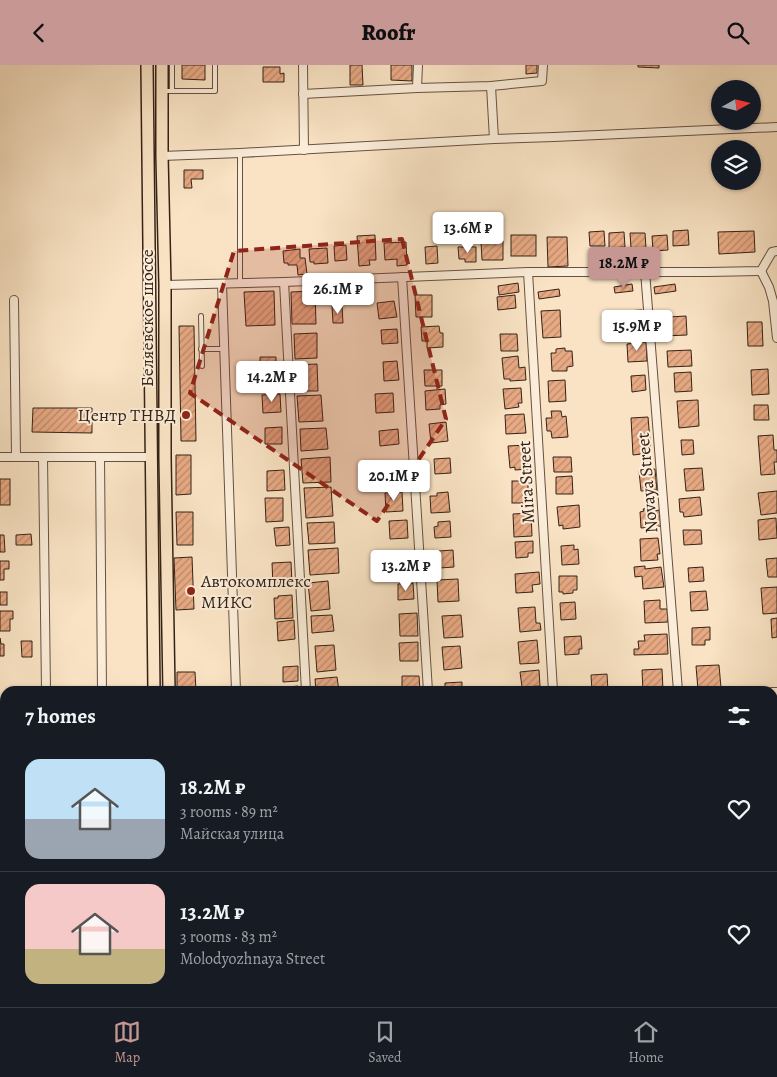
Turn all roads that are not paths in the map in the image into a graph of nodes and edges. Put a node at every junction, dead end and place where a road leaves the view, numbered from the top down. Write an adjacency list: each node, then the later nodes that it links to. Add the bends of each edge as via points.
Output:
1 (146, 65): 25 (main road, Беляевское шоссе)
2 (162, 65): 10 (main road, Беляевское шоссе)
3 (172, 65): 10 (lane)
4 (215, 65): 10 (lane, via 215,91)
5 (302, 65): 11 (street)
6 (418, 65): 9 (street)
7 (543, 65): 8 (street, via 542,81)
8 (491, 85): 9 (street); 13 (street)
9 (417, 87): 11 (street)
10 (167, 91): 16 (main road, Беляевское шоссе)
11 (303, 94): 14 (street)
12 (777, 127): 13 (street)
13 (494, 139): 14 (street)
14 (304, 150): 15 (street)
15 (240, 153): 16 (street); 24 (lane)
16 (162, 156): 26 (main road, Беляевское шоссе)
17 (777, 251): 19 (street, via 772,252)
18 (644, 271): 19 (street); 20 (street); 46 (street, Novaya Street)
19 (761, 271): 29 (street, via 774,301)
20 (528, 272): 21 (street); 45 (street, Mira Street)
21 (402, 277): 22 (street); 44 (street)
22 (284, 282): 24 (street); 43 (street)
23 (222, 284): 24 (street); 26 (street); 31 (street)
24 (240, 284)
25 (149, 285): 26 (main road); 37 (main road, Беляевское шоссе)
26 (165, 285): 41 (main road, Беляевское шоссе)
27 (14, 300): 34 (street)
28 (201, 316): 30 (lane)
29 (777, 338)
30 (201, 349): 31 (lane); 32 (lane)
31 (224, 349): 42 (street)
32 (202, 366)
33 (0, 457): 34 (street)
34 (16, 457): 35 (street)
35 (43, 457): 36 (street); 38 (street)
36 (100, 457): 37 (street); 39 (street)
37 (150, 457): 40 (main road, Беляевское шоссе)
38 (46, 686)
39 (102, 686)
40 (154, 686)
41 (169, 686)
42 (236, 686)
43 (306, 686)
44 (428, 686)
45 (553, 686)
46 (678, 686)

